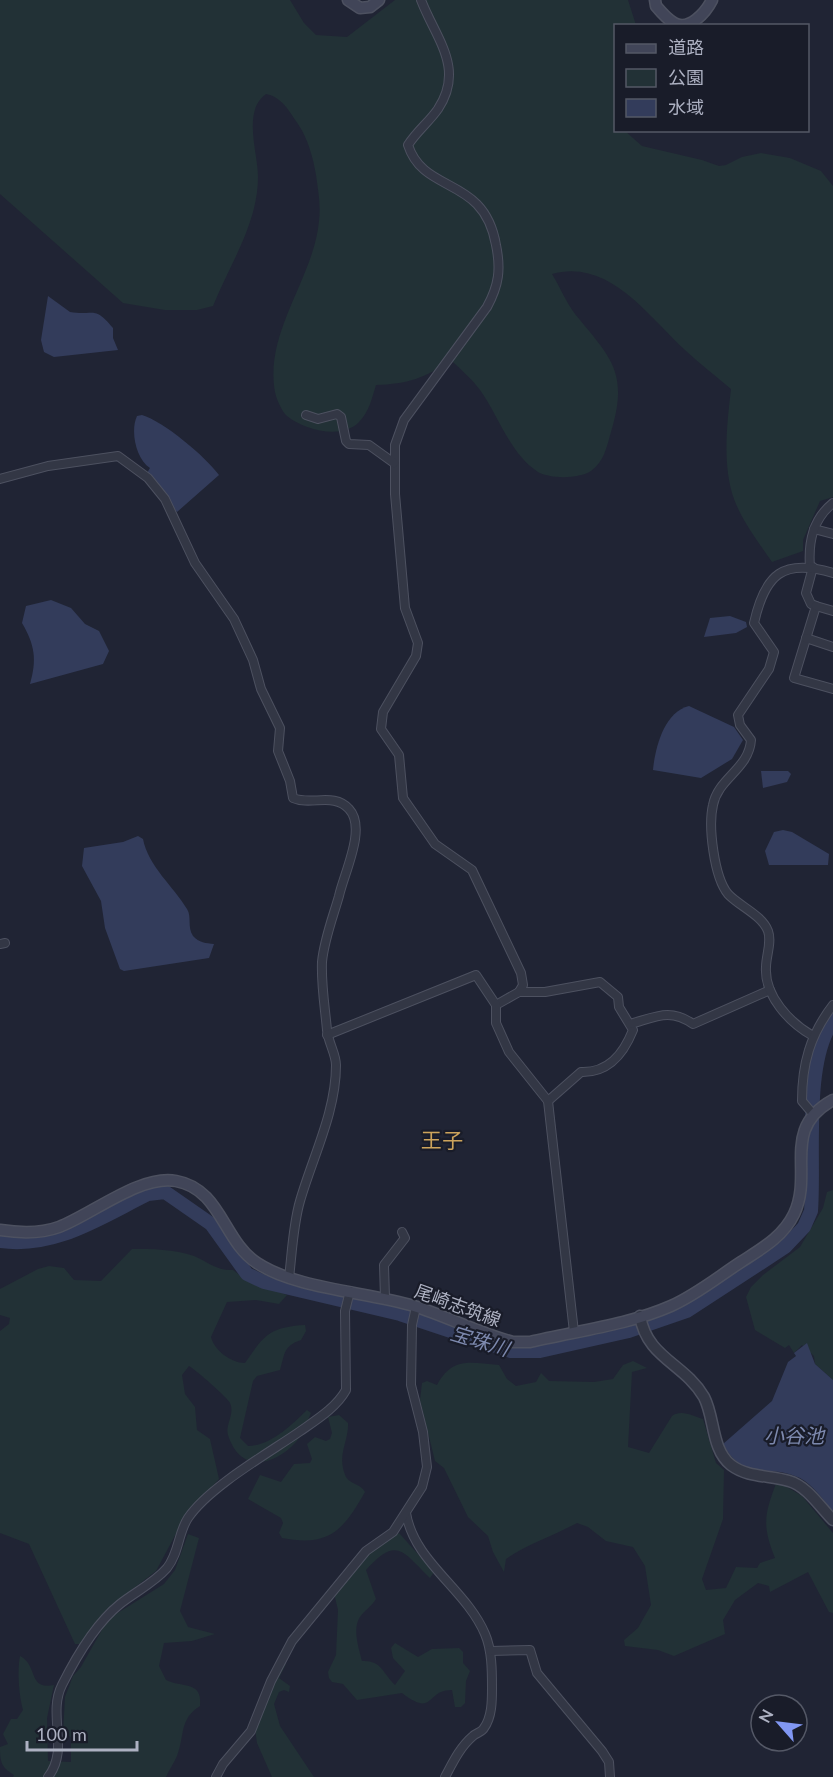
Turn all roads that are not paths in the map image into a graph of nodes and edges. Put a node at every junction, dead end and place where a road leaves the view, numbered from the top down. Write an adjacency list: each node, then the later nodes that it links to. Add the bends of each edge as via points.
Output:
1 (348, 0): 2 (main road, via 360,8)
2 (379, 0)
3 (421, 0): 9 (street, via 444,49 451,80 439,108 408,145 412,156 431,175 479,203 494,230 500,271 487,307 404,420 395,445)
4 (656, 0): 6 (main road, via 656,6)
5 (712, 0): 7 (main road, via 696,20)
6 (675, 24)
7 (686, 24)
8 (306, 415): 9 (street, via 318,419 337,414 342,417 349,444 369,445)
9 (394, 463): 22 (street, via 405,608 418,643 416,656 382,712 381,729 399,755 403,798 435,844 472,870 521,973)
10 (0, 479): 26 (street, via 48,466 118,456 148,478 165,499 195,563 234,619 253,660 261,689 280,728 278,751 293,798 303,802 330,800 349,809 357,828 322,965)
11 (833, 503): 12 (street, via 820,513)
12 (814, 529): 13 (street); 14 (street, via 808,546)
13 (833, 534)
14 (812, 567): 15 (street); 16 (street, via 806,593); 21 (street, via 776,575 768,581 758,604 754,623 774,652 769,669 738,715 751,740 750,752 723,784 712,805 710,829 722,883 768,932 766,970)
15 (833, 573)
16 (816, 606): 17 (street); 18 (street)
17 (833, 611)
18 (806, 638): 19 (street); 20 (street, via 795,678)
19 (833, 647)
20 (833, 689)
21 (770, 990): 25 (street, via 693,1024 681,1015); 27 (street, via 796,1026)
22 (519, 992): 23 (street); 25 (street, via 545,992 600,982 618,997 619,1007)
23 (496, 1005): 26 (street, via 476,975); 29 (street, via 496,1023 509,1052)
24 (833, 1005): 27 (street)
25 (630, 1024): 29 (street, via 633,1030 629,1039 611,1064 597,1072 581,1072)
26 (327, 1035): 33 (street, via 336,1063 330,1113 299,1204)
27 (813, 1036): 30 (street, via 802,1076 802,1101)
28 (833, 1100): 30 (main road)
29 (548, 1101): 38 (street)
30 (812, 1113): 37 (main road, 尾崎志筑線, via 800,1145 798,1200 785,1229 690,1296)
31 (0, 1230): 33 (main road, 尾崎志筑線, via 58,1228 146,1185 177,1181 206,1195 255,1262)
32 (402, 1232): 35 (street, via 405,1238 384,1265)
33 (289, 1278): 34 (main road, 尾崎志筑線)
34 (350, 1295): 35 (main road, 尾崎志筑線); 42 (street, via 345,1311 346,1389 341,1399 202,1501 188,1518 167,1567 103,1622 60,1688 59,1754)
35 (385, 1298): 36 (main road, 尾崎志筑線)
36 (416, 1309): 38 (main road, 尾崎志筑線, via 513,1342); 39 (street, via 411,1385 427,1467 422,1487)
37 (640, 1318): 38 (main road, 尾崎志筑線); 40 (street, via 647,1341 697,1387 705,1400 718,1445 729,1463 741,1471 799,1485)
38 (574, 1332)
39 (406, 1513): 41 (street, via 409,1531 419,1548 471,1609); 43 (street, via 393,1532 366,1551 292,1641 251,1731)
40 (833, 1520)
41 (490, 1651): 44 (street, via 491,1709 484,1729 458,1752); 45 (street, via 530,1650 537,1673 603,1751)
42 (48, 1777)
43 (216, 1777)
44 (445, 1777)
45 (610, 1777)

